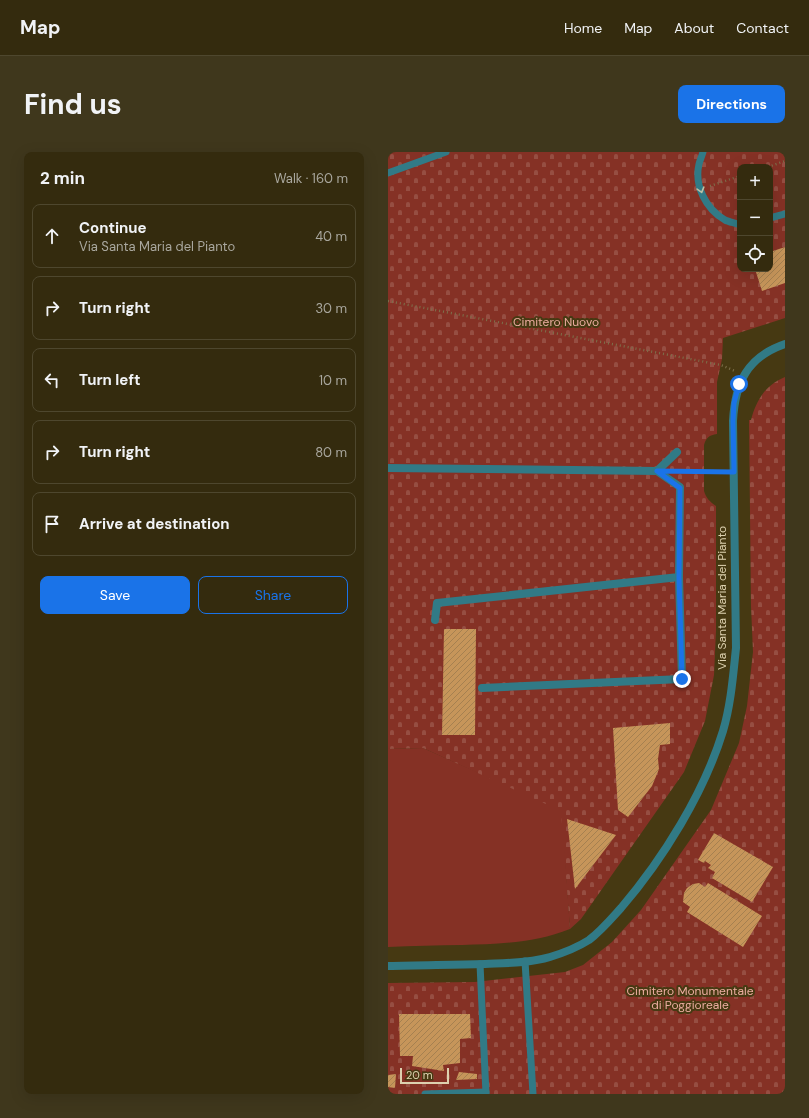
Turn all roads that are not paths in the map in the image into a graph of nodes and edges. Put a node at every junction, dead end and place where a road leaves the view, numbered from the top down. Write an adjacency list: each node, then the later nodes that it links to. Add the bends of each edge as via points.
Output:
1 (446, 152): 3 (lane)
2 (703, 152): 6 (lane, one-way to 6, via 698,181 703,197 712,211)
3 (388, 173)
4 (785, 214): 5 (lane)
5 (773, 217)
6 (737, 224)
7 (785, 344): 14 (street, Via Santa Maria del Pianto, via 766,352 750,366 739,384 734,403 735,654 728,708 713,758 672,838 608,923 589,940 572,949 550,958)
8 (677, 452): 10 (street)
9 (388, 468): 10 (street)
10 (657, 471): 11 (street, via 680,488)
11 (679, 577): 12 (street, via 437,603); 13 (street, via 682,679)
12 (436, 620)
13 (482, 688)
14 (525, 961): 15 (street, Via Santa Maria del Pianto); 19 (lane)
15 (480, 964): 16 (street, Via Santa Maria del Pianto); 17 (lane)
16 (388, 966)
17 (486, 1093): 18 (lane)
18 (425, 1094)
19 (533, 1094)

